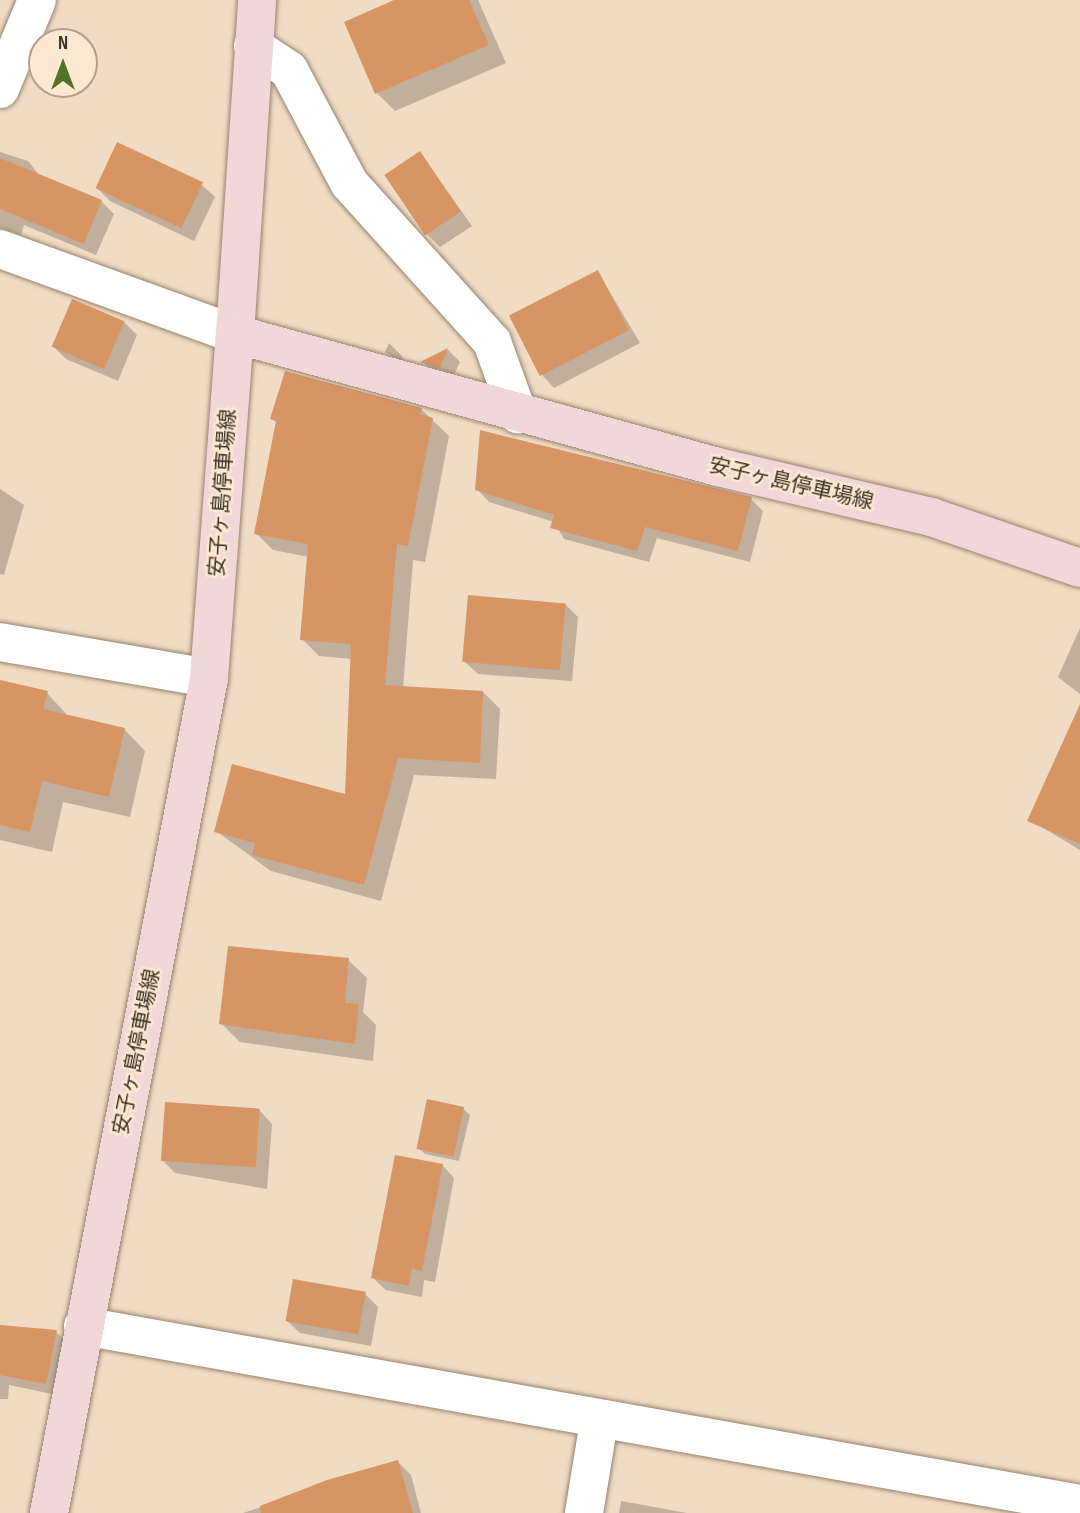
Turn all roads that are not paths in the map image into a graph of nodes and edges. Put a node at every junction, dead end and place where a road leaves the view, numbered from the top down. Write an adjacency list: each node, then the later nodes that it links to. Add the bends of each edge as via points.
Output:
1 (37, 0): 4 (street)
2 (257, 0): 3 (main road)
3 (253, 46): 6 (main road); 7 (street, via 289,70 349,183 492,342)
4 (0, 89)
5 (0, 249): 6 (street)
6 (235, 334): 7 (main road, 安子ヶ島停車場線); 10 (main road, 安子ヶ島停車場線)
7 (518, 414): 8 (main road, 安子ヶ島停車場線, via 931,517)
8 (1080, 568)
9 (0, 642): 10 (street)
10 (209, 678): 11 (main road, 安子ヶ島停車場線)
11 (83, 1326): 12 (street); 14 (main road, 安子ヶ島停車場線)
12 (599, 1421): 13 (street); 15 (street)
13 (1080, 1504)
14 (50, 1513)
15 (584, 1513)

